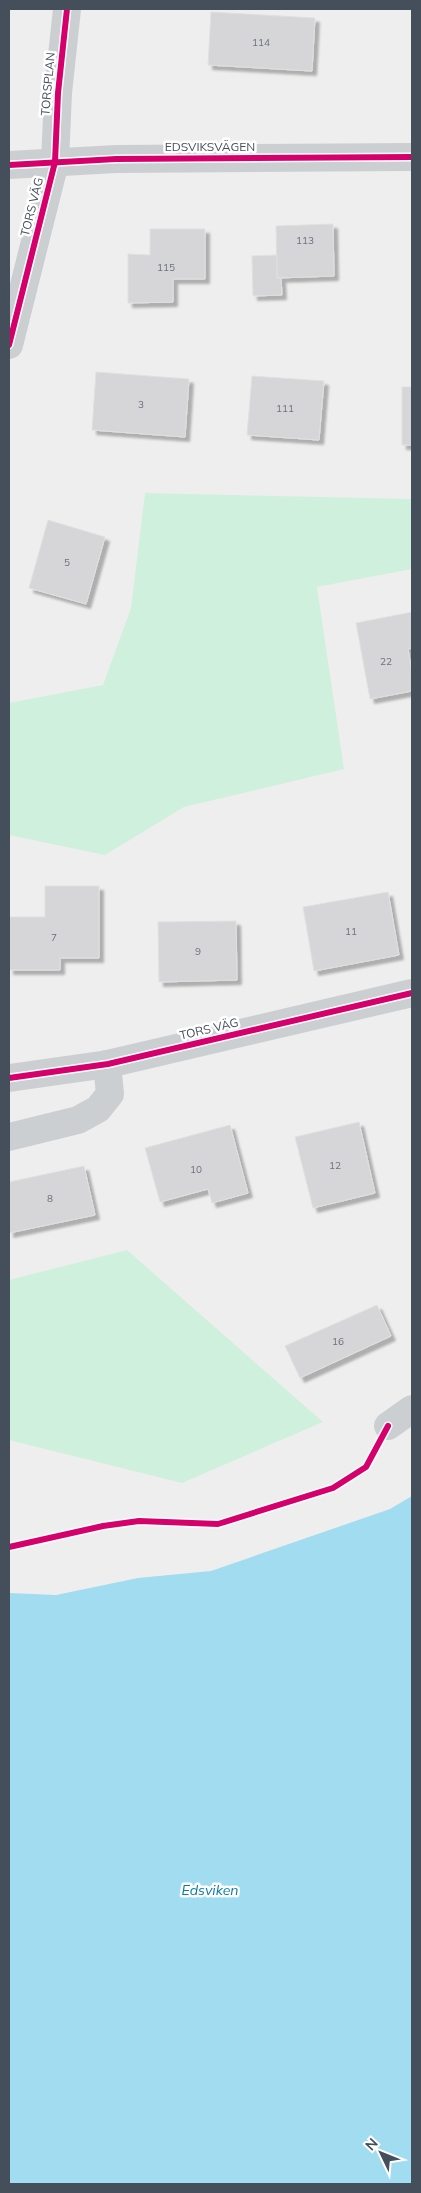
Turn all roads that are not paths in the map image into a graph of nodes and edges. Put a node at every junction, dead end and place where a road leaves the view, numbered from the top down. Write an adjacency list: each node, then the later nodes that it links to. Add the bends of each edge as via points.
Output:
1 (67, 9): 3 (street, TORSPLAN)
2 (412, 157): 3 (street, EDSVIKSVÄGEN)
3 (55, 162): 4 (street, EDSVIKSVÄGEN); 5 (street, TORS VÄG)
4 (9, 165)
5 (9, 345)
6 (412, 993): 7 (street, TORS VÄG)
7 (107, 1064): 8 (street, TORS VÄG); 9 (street, via 110,1094 98,1109 78,1120)
8 (9, 1078)
9 (9, 1137)
10 (412, 1409): 11 (street)
11 (388, 1426)

